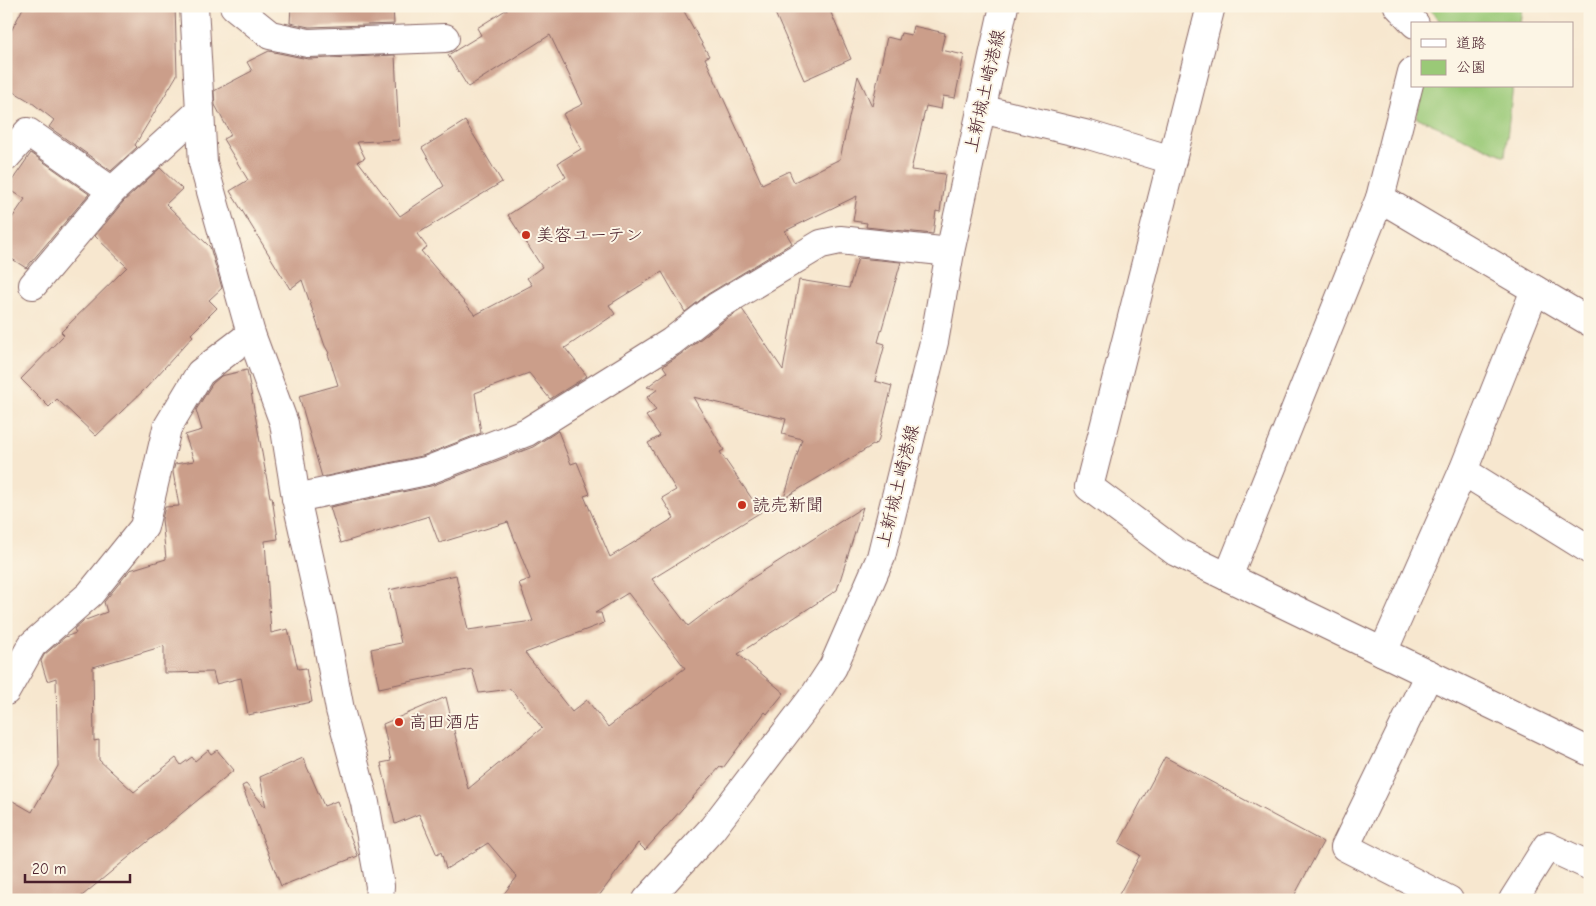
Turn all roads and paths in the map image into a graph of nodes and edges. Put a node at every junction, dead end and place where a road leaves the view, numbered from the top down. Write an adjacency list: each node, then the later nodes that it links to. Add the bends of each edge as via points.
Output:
1 (194, 6): 10 (street)
2 (234, 6): 7 (street, via 270,35 308,43)
3 (1004, 6): 9 (street, 上新城土崎港線)
4 (1210, 6): 12 (street)
5 (1398, 6): 6 (street)
6 (1413, 22)
7 (445, 38)
8 (1411, 76): 14 (street)
9 (981, 109): 12 (street, via 1089,134); 15 (street, 上新城土崎港線)
10 (200, 111): 13 (street); 19 (street, via 203,163)
11 (6, 157): 13 (street, via 28,132)
12 (1172, 160): 23 (street, via 1089,487 1176,552)
13 (112, 190): 16 (street)
14 (1380, 198): 17 (street); 23 (street)
15 (950, 252): 21 (street, via 840,240 821,244 716,307 671,342 527,432 426,471); 30 (street, 上新城土崎港線, via 934,342 880,557 834,667 712,829)
16 (33, 286)
17 (1535, 290): 18 (street); 20 (street)
18 (1590, 322)
19 (251, 334): 21 (street, via 284,423); 26 (street, via 200,373 167,428 144,527 90,594 32,645)
20 (1463, 471): 22 (street); 24 (street)
21 (296, 498): 29 (street, via 340,710 365,803 380,886)
22 (1590, 550)
23 (1228, 577): 24 (street)
24 (1384, 652): 25 (street)
25 (1430, 674): 27 (street); 31 (street, via 1345,846)
26 (6, 691)
27 (1590, 752)
28 (1590, 866): 32 (street, via 1547,846)
29 (379, 900)
30 (647, 900)
31 (1449, 900)
32 (1513, 900)

